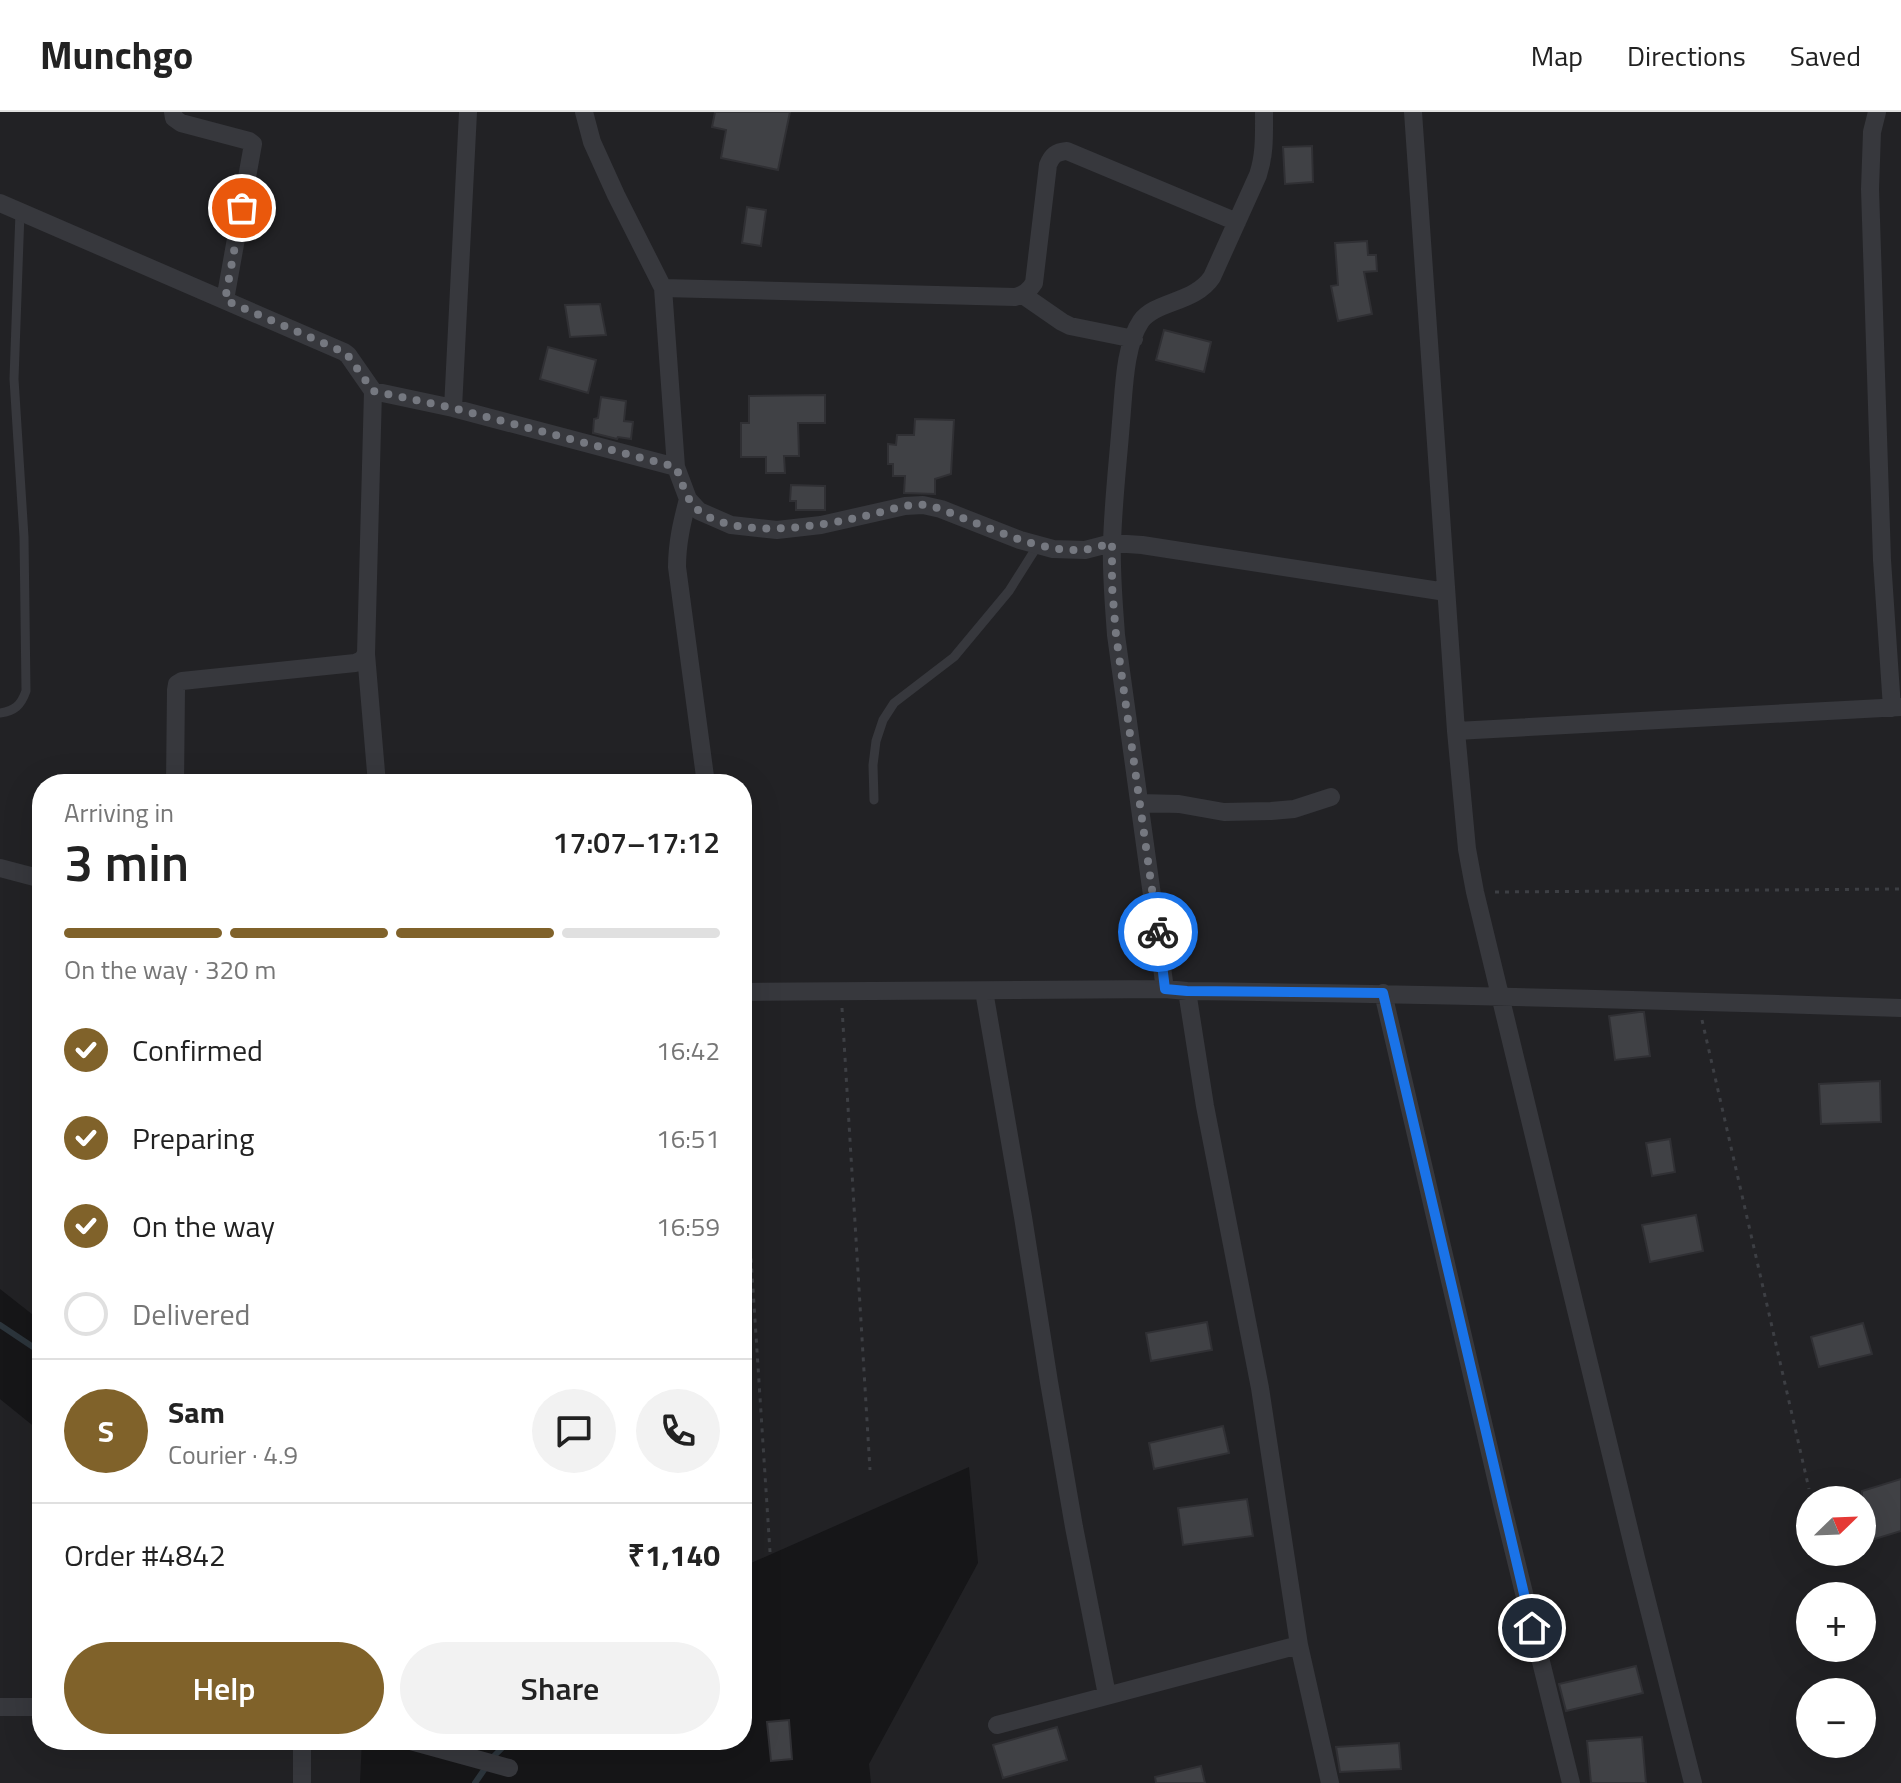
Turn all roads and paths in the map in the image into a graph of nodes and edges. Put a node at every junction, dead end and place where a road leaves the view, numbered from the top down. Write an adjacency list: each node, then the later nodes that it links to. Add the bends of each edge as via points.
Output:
1 (173, 112): 12 (street, via 181,123 253,144)
2 (468, 112): 15 (street)
3 (584, 112): 10 (street, via 592,142)
4 (1264, 112): 9 (street, via 1263,160)
5 (1413, 112): 20 (street)
6 (1877, 112): 22 (street, via 1870,205 1882,560)
7 (0, 203): 8 (street)
8 (20, 211): 12 (street); 23 (lane, via 14,379 26,691 22,703)
9 (1237, 222): 11 (street, via 1060,152 1048,165 1034,283); 13 (street, via 1207,285 1147,314)
10 (663, 288): 11 (street); 16 (street)
11 (1023, 295): 13 (street, via 1070,326)
12 (225, 300): 14 (street, via 346,353)
13 (1134, 339): 18 (street, via 1126,364)
14 (373, 391): 15 (street); 21 (street)
15 (453, 408): 16 (street)
16 (676, 467): 17 (street)
17 (688, 499): 19 (street, via 699,511 731,525 777,530 923,505); 27 (street, via 677,567)
18 (1112, 543): 19 (street, via 1085,550); 20 (street); 30 (street, via 1116,635)
19 (1038, 545): 29 (lane, via 1009,591 954,657 888,711 876,741)
20 (1446, 592): 24 (street)
21 (366, 654): 25 (street, via 355,663 177,684); 26 (street)
22 (1897, 708): 24 (street)
23 (0, 713)
24 (1456, 731): 34 (street)
25 (175, 774)
26 (376, 774)
27 (705, 774)
28 (1331, 797): 30 (street, via 1271,811)
29 (874, 800)
30 (1140, 803): 35 (street)
31 (0, 868): 32 (street)
32 (32, 876)
33 (1901, 889): 34 (path)
34 (1475, 892): 41 (street)
35 (1165, 989): 36 (street); 37 (street)
36 (984, 991): 39 (street); 49 (street)
37 (1187, 991): 40 (street); 48 (street, via 1260,1388)
38 (752, 992): 39 (street)
39 (841, 992): 45 (path)
40 (1383, 993): 41 (street); 58 (street)
41 (1502, 997): 42 (street); 59 (street)
42 (1697, 1001): 43 (street); 46 (path)
43 (1901, 1008)
44 (752, 1274): 47 (path)
45 (870, 1470)
46 (1808, 1486)
47 (770, 1552)
48 (1299, 1645): 49 (street); 57 (street)
49 (1107, 1695): 52 (street)
50 (0, 1707): 51 (street)
51 (32, 1707)
52 (997, 1725)
53 (302, 1750): 56 (street)
54 (443, 1750): 55 (street)
55 (509, 1768)
56 (302, 1783)
57 (1330, 1783)
58 (1571, 1783)
59 (1693, 1783)

